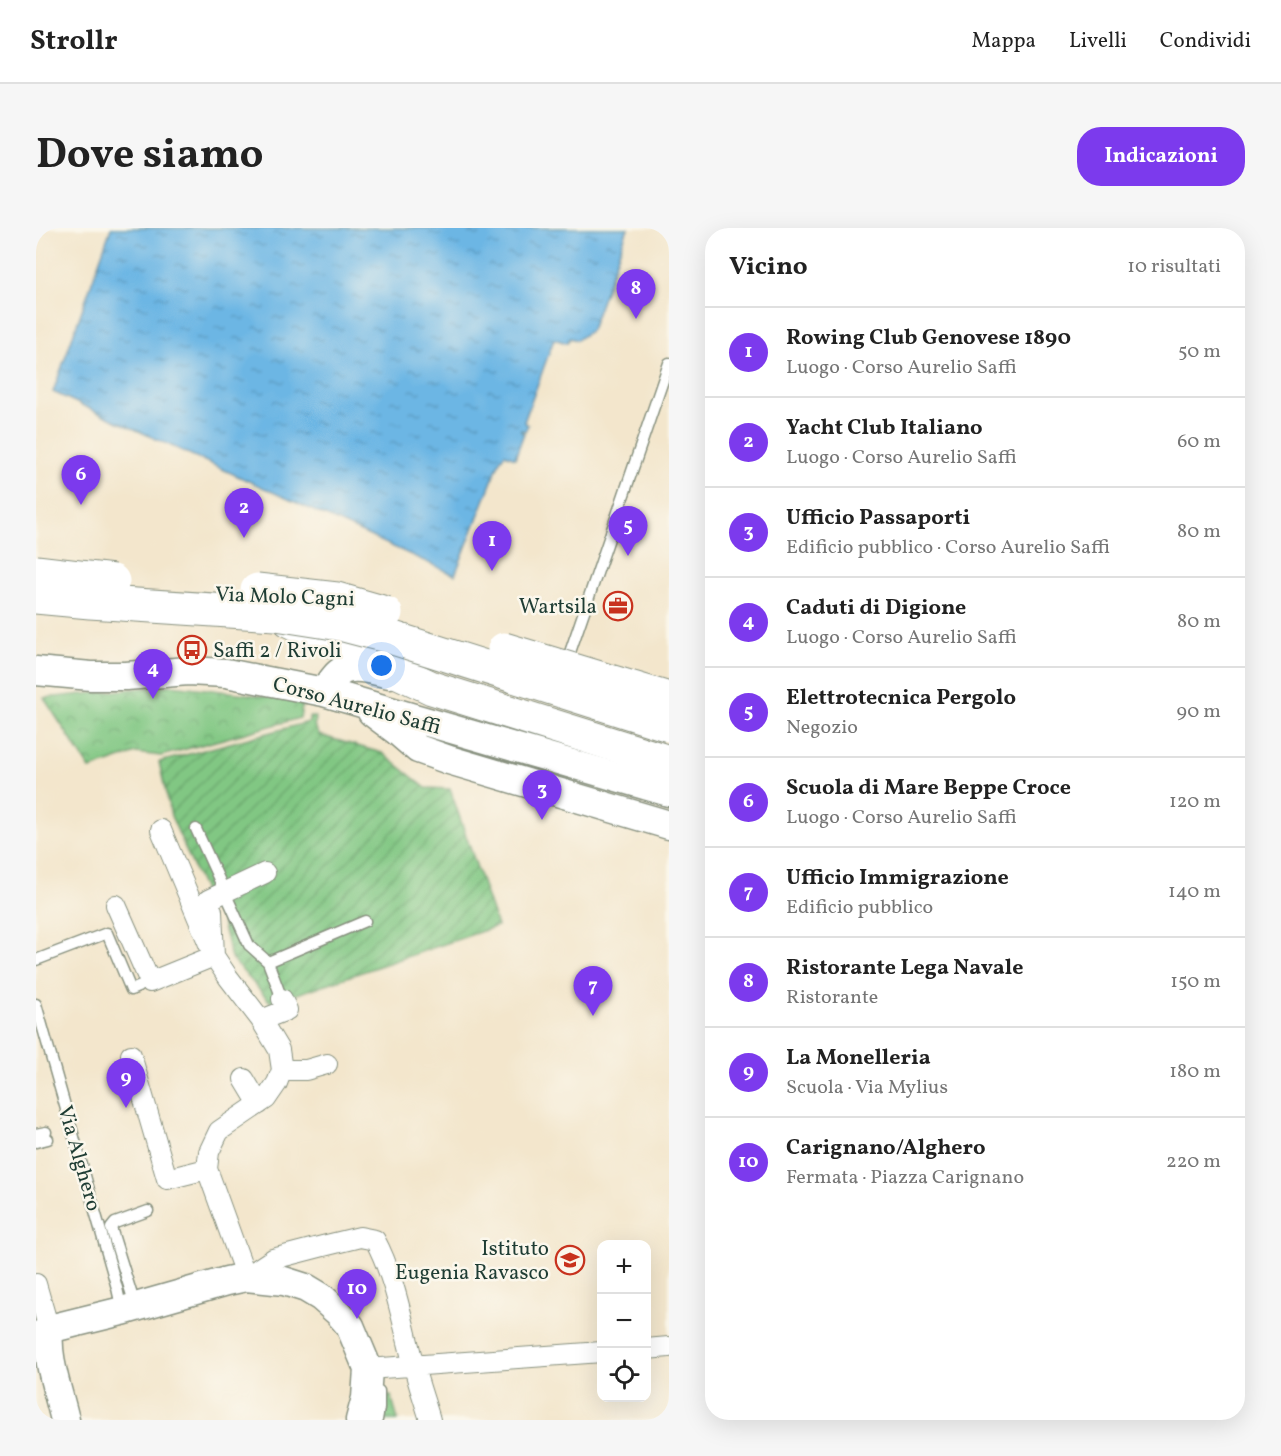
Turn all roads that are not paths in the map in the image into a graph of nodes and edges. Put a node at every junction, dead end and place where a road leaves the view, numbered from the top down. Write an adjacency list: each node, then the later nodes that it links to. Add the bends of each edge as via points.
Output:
1 (669, 363): 10 (lane)
2 (36, 572): 12 (highway, bridge, via 337,599)
3 (36, 594): 4 (highway, bridge, via 101,603); 5 (lane, Via Molo Cagni, via 214,614)
4 (276, 614): 15 (highway, bridge, via 390,636); 17 (highway, bridge, via 432,688)
5 (340, 614)
6 (352, 614): 7 (lane, Via Molo Cagni)
7 (385, 624)
8 (496, 657): 10 (lane)
9 (36, 671): 11 (main road, Corso Aurelio Saffi, via 126,676 188,671 226,673)
10 (562, 677): 14 (lane)
11 (324, 692): 13 (main road, Corso Aurelio Saffi); 16 (main road, via 339,672 365,669 448,686)
12 (669, 699)
13 (358, 702): 18 (main road, Corso Aurelio Saffi); 19 (main road, via 418,749)
14 (669, 710)
15 (669, 724)
16 (669, 753)
17 (669, 762)
18 (669, 792)
19 (669, 825)
20 (196, 829): 23 (lane)
21 (161, 830): 26 (street)
22 (265, 873): 23 (street)
23 (215, 901): 26 (street); 28 (lane, via 249,945)
24 (116, 905): 29 (street)
25 (365, 921): 28 (lane)
26 (214, 956): 29 (street); 32 (street)
27 (36, 960): 29 (lane, via 107,933 131,990)
28 (268, 962): 30 (lane)
29 (150, 982)
30 (282, 999): 32 (street, via 287,1010)
31 (36, 1004): 44 (lane, Via Alghero, via 117,1288)
32 (261, 1020): 35 (street, via 279,1050)
33 (131, 1055): 40 (street, via 167,1179)
34 (327, 1064): 35 (street, via 306,1070)
35 (282, 1070): 37 (street, via 277,1083)
36 (244, 1079): 37 (street)
37 (259, 1104): 40 (street, via 219,1131 209,1152)
38 (43, 1135): 39 (lane)
39 (36, 1142)
40 (207, 1169): 42 (street)
41 (148, 1211): 44 (lane, Via Alghero, via 115,1222 111,1228 131,1295)
42 (246, 1277): 44 (main road); 49 (street, via 273,1259 360,1237 375,1240 386,1265); 50 (main road, via 284,1281 321,1297 350,1326)
43 (36, 1284): 45 (street)
44 (129, 1310): 45 (main road)
45 (42, 1330): 51 (main road, via 48,1341)
46 (669, 1347): 47 (street)
47 (651, 1348)
48 (595, 1352): 49 (street)
49 (413, 1366): 50 (street); 54 (street)
50 (368, 1369): 52 (main road); 53 (lane, via 380,1393)
51 (65, 1420)
52 (360, 1420)
53 (377, 1420)
54 (430, 1420)

